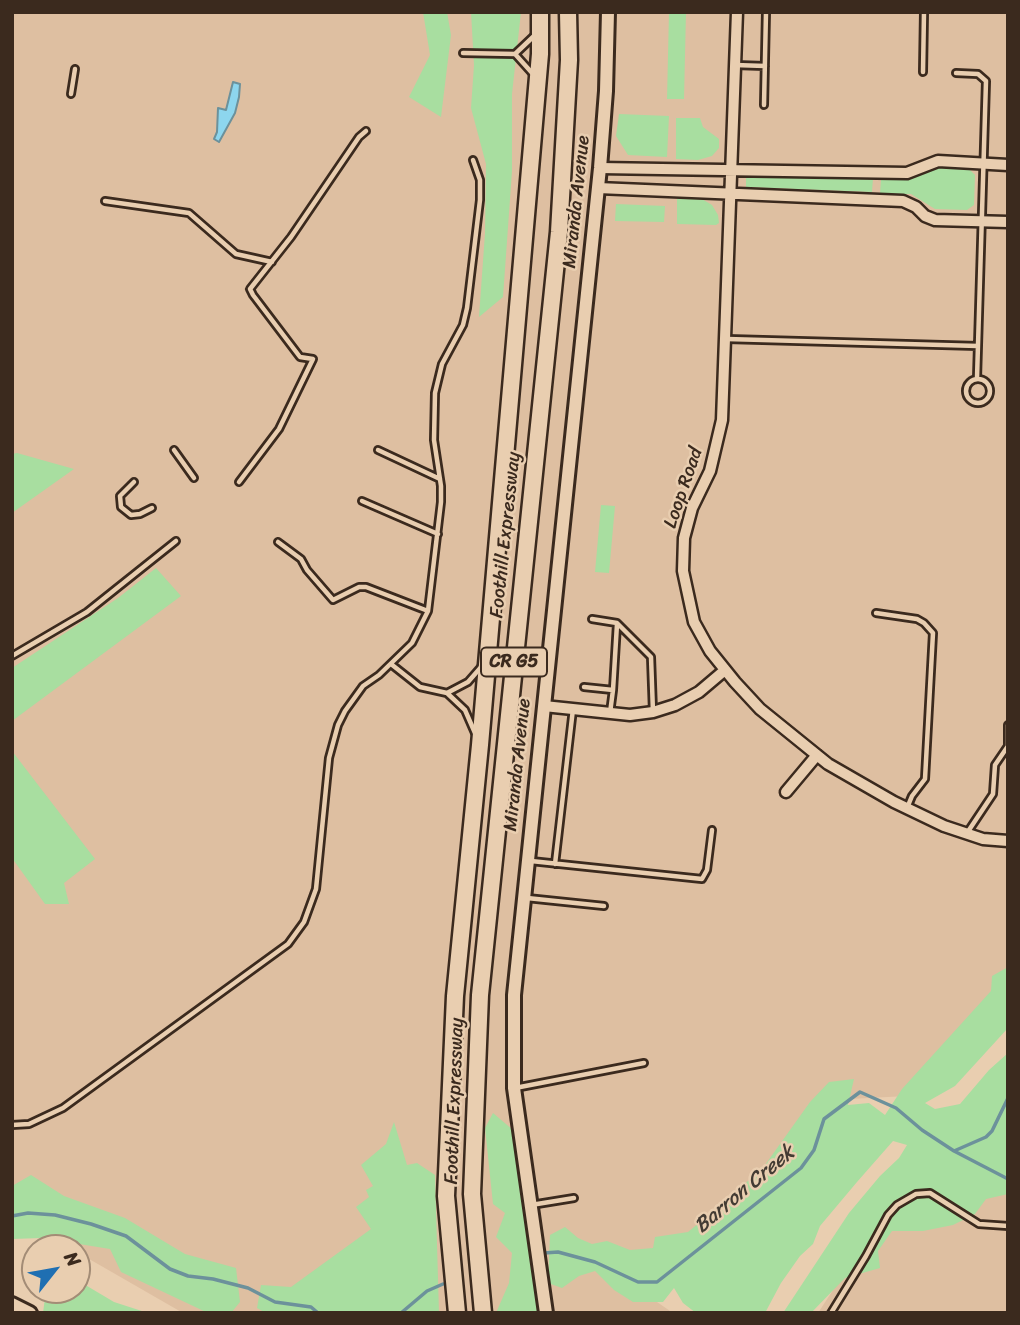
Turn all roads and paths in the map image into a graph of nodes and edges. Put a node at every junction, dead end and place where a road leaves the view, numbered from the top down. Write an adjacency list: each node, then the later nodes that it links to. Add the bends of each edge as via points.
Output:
1 (540, 12): 7 (highway, Foothill Expressway / CR G5)
2 (568, 12): 80 (highway, Foothill Expressway / CR G5, via 559,232 480,995 472,1194)
3 (608, 12): 22 (street, Miranda Avenue)
4 (737, 12): 10 (street, Loop Road)
5 (766, 12): 11 (lane)
6 (924, 12): 13 (lane)
7 (540, 31): 9 (lane); 15 (highway, Foothill Expressway / CR G5)
8 (463, 53): 9 (lane)
9 (515, 54): 15 (lane)
10 (736, 65): 11 (lane); 23 (street, Loop Road)
11 (765, 66): 17 (lane)
12 (75, 69): 16 (lane)
13 (923, 72)
14 (956, 73): 20 (lane, via 978,74 986,81)
15 (538, 80): 49 (highway, Foothill Expressway / CR G5)
16 (71, 94)
17 (764, 105)
18 (366, 131): 29 (lane)
19 (473, 160): 36 (lane, via 480,200 467,308 442,364 435,393 434,440)
20 (983, 163): 21 (street); 23 (street, via 938,160 906,173); 27 (lane)
21 (1008, 165)
22 (600, 167): 23 (street); 24 (street, Miranda Avenue)
23 (732, 171): 25 (street, Loop Road)
24 (598, 188): 25 (street); 55 (street, Miranda Avenue)
25 (731, 193): 27 (street, via 904,201 935,220); 30 (street, Loop Road)
26 (105, 201): 29 (lane, via 189,213 236,254)
27 (982, 221): 28 (street); 31 (lane)
28 (1008, 222)
29 (273, 262): 38 (lane, via 250,289 300,357 313,359 279,429)
30 (726, 339): 31 (lane); 51 (street, Loop Road, via 718,444 692,508 684,538 683,571 694,622)
31 (978, 346): 32 (lane)
32 (977, 378): 32 (lane, via 967,385 966,393 970,400 981,403 991,390)
33 (174, 450): 35 (lane)
34 (378, 450): 36 (lane)
35 (194, 478)
36 (440, 479): 41 (lane)
37 (134, 482): 40 (lane, via 120,496 121,507 131,515)
38 (239, 482)
39 (362, 501): 41 (lane)
40 (152, 508)
41 (438, 534): 44 (lane)
42 (176, 541): 48 (lane, via 87,611)
43 (278, 542): 44 (lane, via 301,559 333,600 366,587)
44 (428, 611): 50 (lane, via 412,643)
45 (876, 612): 63 (lane, via 917,619 933,633 925,779)
46 (592, 619): 47 (lane)
47 (617, 623): 53 (lane); 57 (lane, via 652,657)
48 (12, 656)
49 (487, 661): 54 (lane, via 468,681); 60 (highway, Foothill Expressway / CR G5)
50 (391, 664): 54 (lane, via 420,687); 73 (lane, via 363,686 338,725 327,779 316,889 304,922 288,944 63,1108 29,1124)
51 (725, 670): 57 (street, via 699,692); 61 (street, Loop Road, via 760,709)
52 (584, 687): 53 (lane)
53 (613, 691): 58 (lane)
54 (447, 693): 60 (lane, via 465,710)
55 (544, 706): 56 (street); 67 (street, Miranda Avenue)
56 (573, 709): 58 (street); 68 (lane)
57 (653, 712): 58 (street)
58 (610, 713)
59 (1008, 725): 65 (lane, via 1008,746 995,765 993,794)
60 (480, 745): 79 (highway, Foothill Expressway / CR G5, via 455,996 446,1196)
61 (817, 754): 62 (street); 63 (street, Loop Road, via 860,784)
62 (786, 792)
63 (907, 808): 65 (street, Loop Road)
64 (712, 830): 68 (lane, via 702,879)
65 (967, 834): 66 (street, Loop Road)
66 (1008, 841)
67 (526, 861): 68 (lane); 69 (street, Miranda Avenue)
68 (555, 864)
69 (523, 898): 70 (lane); 72 (street, Miranda Avenue, via 514,995)
70 (604, 906)
71 (644, 1063): 72 (lane)
72 (514, 1088): 75 (street, Miranda Avenue)
73 (12, 1125)
74 (574, 1198): 75 (lane)
75 (530, 1205): 81 (street, Miranda Avenue)
76 (1008, 1226): 82 (lane, via 979,1224 930,1193 916,1194 888,1214)
77 (12, 1304): 78 (street)
78 (30, 1313)
79 (457, 1313)
80 (483, 1313)
81 (546, 1313)
82 (831, 1313)

